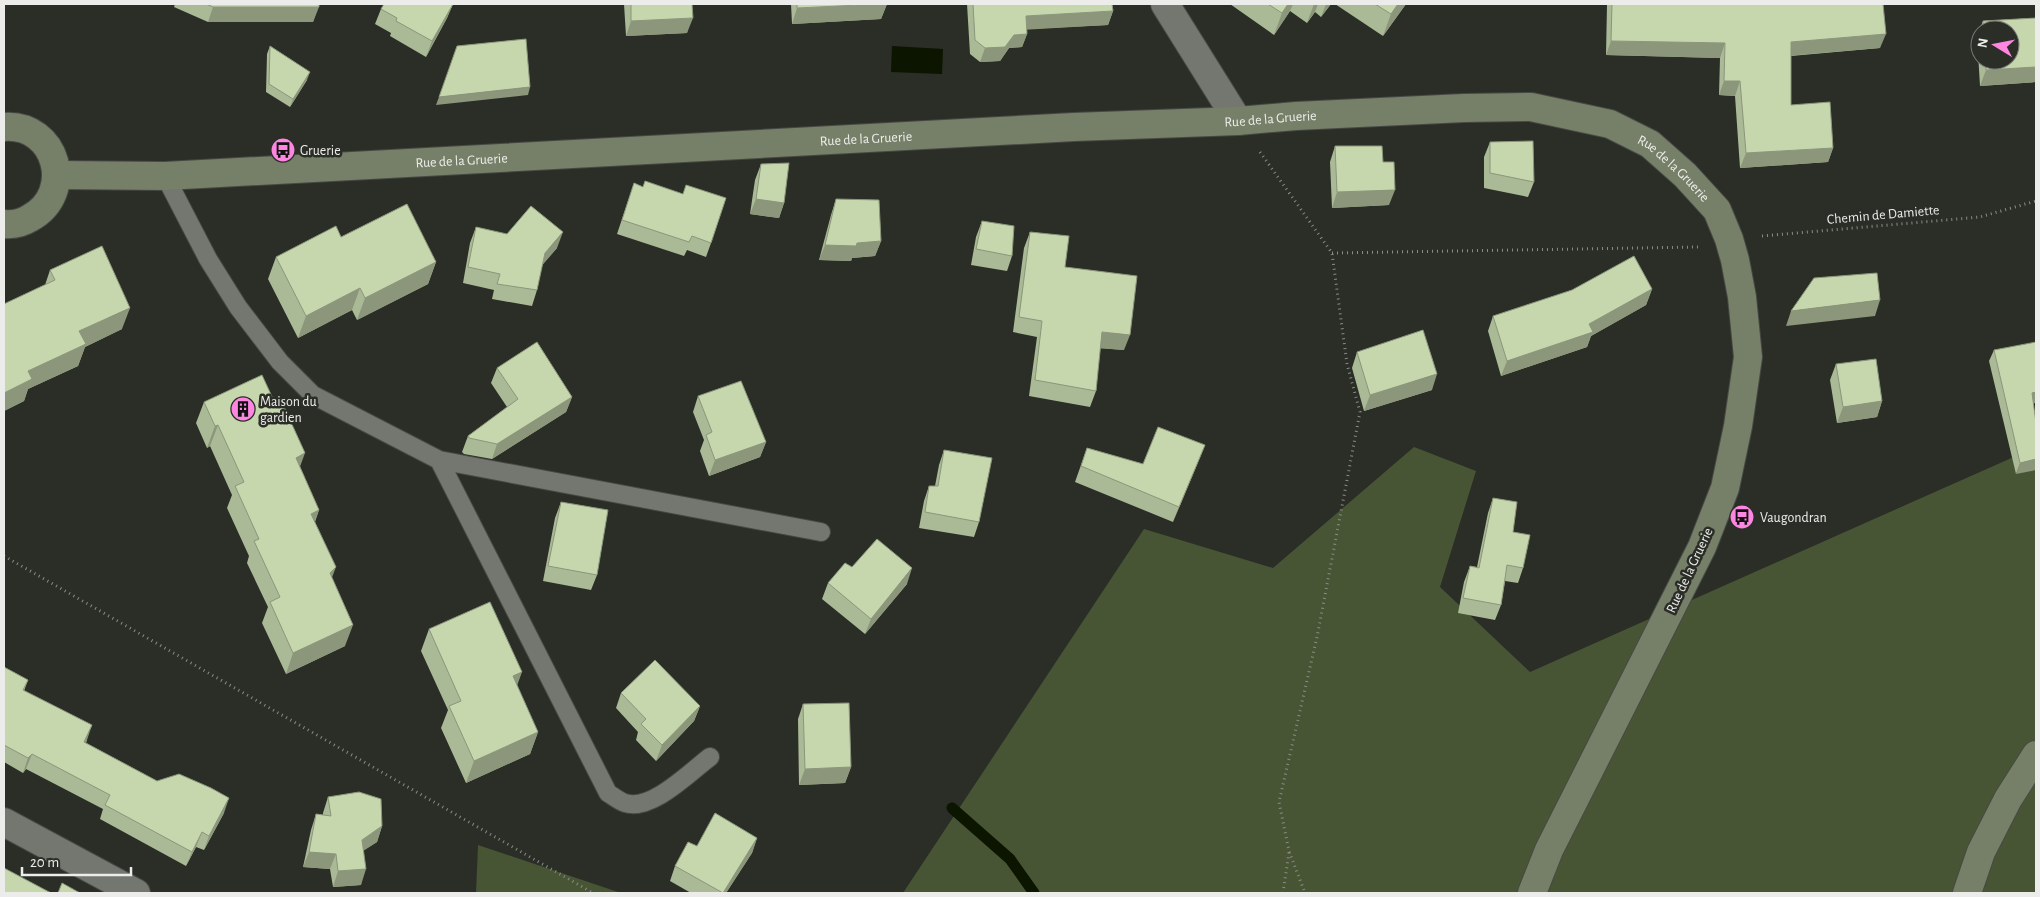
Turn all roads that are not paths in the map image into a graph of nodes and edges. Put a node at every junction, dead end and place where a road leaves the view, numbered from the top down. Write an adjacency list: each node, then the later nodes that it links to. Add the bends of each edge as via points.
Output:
1 (1166, 4): 2 (street)
2 (1238, 121): 5 (street, Rue de la Gruerie); 13 (street, Rue de la Gruerie, via 1532,106 1610,124 1650,144 1685,175 1717,210 1729,239 1742,297 1748,357 1725,488 1702,548 1548,850)
3 (11, 124): 4 (street, via 38,137 48,148)
4 (57, 175): 5 (street, Rue de la Gruerie); 6 (street, via 48,204 23,222)
5 (165, 176): 7 (lane, via 208,259 238,307 280,362 313,394)
6 (4, 224)
7 (439, 460): 8 (lane); 10 (lane, via 608,792 624,803 636,805 653,800)
8 (821, 532)
9 (2036, 755): 14 (street, via 2008,799 1981,852)
10 (710, 757)
11 (4, 822): 12 (street)
12 (136, 893)
13 (1532, 893)
14 (1967, 893)

